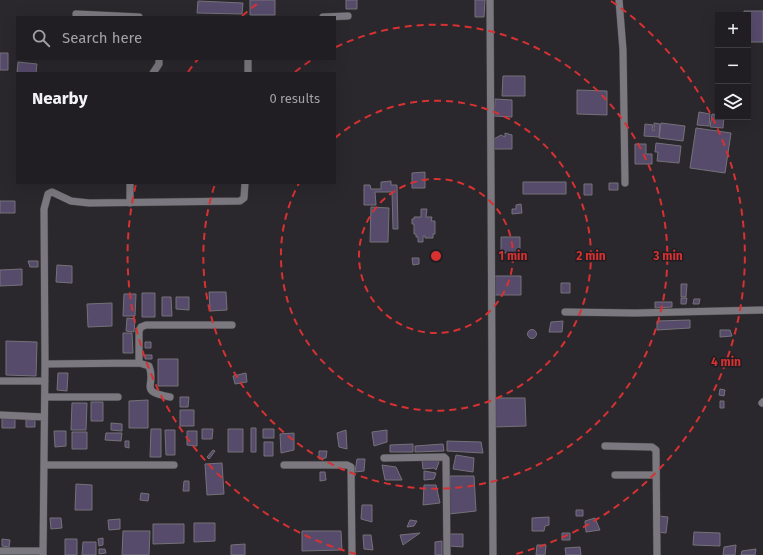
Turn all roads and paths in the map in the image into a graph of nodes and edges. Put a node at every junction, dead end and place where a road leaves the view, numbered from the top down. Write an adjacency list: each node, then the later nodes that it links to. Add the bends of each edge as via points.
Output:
1 (490, 0): 38 (street)
2 (619, 0): 11 (street, via 623,50)
3 (76, 14): 4 (street)
4 (118, 16)
5 (336, 16): 6 (street)
6 (348, 16)
7 (159, 60): 9 (street)
8 (248, 60): 10 (street)
9 (154, 72)
10 (248, 72)
11 (625, 183)
12 (130, 184): 14 (street)
13 (245, 184): 14 (street, via 244,198 240,201)
14 (130, 202): 19 (street, via 71,201 52,192 48,194 44,209)
15 (763, 310): 16 (street)
16 (565, 312)
17 (232, 325): 18 (street, via 141,327)
18 (139, 363): 19 (street); 23 (street, via 149,366 152,391)
19 (45, 364): 21 (street)
20 (0, 381): 21 (street)
21 (45, 381): 24 (street)
22 (118, 397): 24 (street)
23 (170, 397)
24 (45, 398): 26 (street)
25 (0, 415): 26 (street)
26 (44, 417): 31 (street)
27 (605, 446): 33 (street, via 654,448)
28 (384, 458): 37 (street, via 446,459)
29 (284, 464): 36 (street, via 347,464 351,467)
30 (174, 465): 31 (street)
31 (44, 466): 35 (street)
32 (615, 475): 33 (street)
33 (656, 475): 39 (street)
34 (0, 551): 35 (street)
35 (43, 553)
36 (352, 555)
37 (447, 555)
38 (492, 555)
39 (657, 555)

